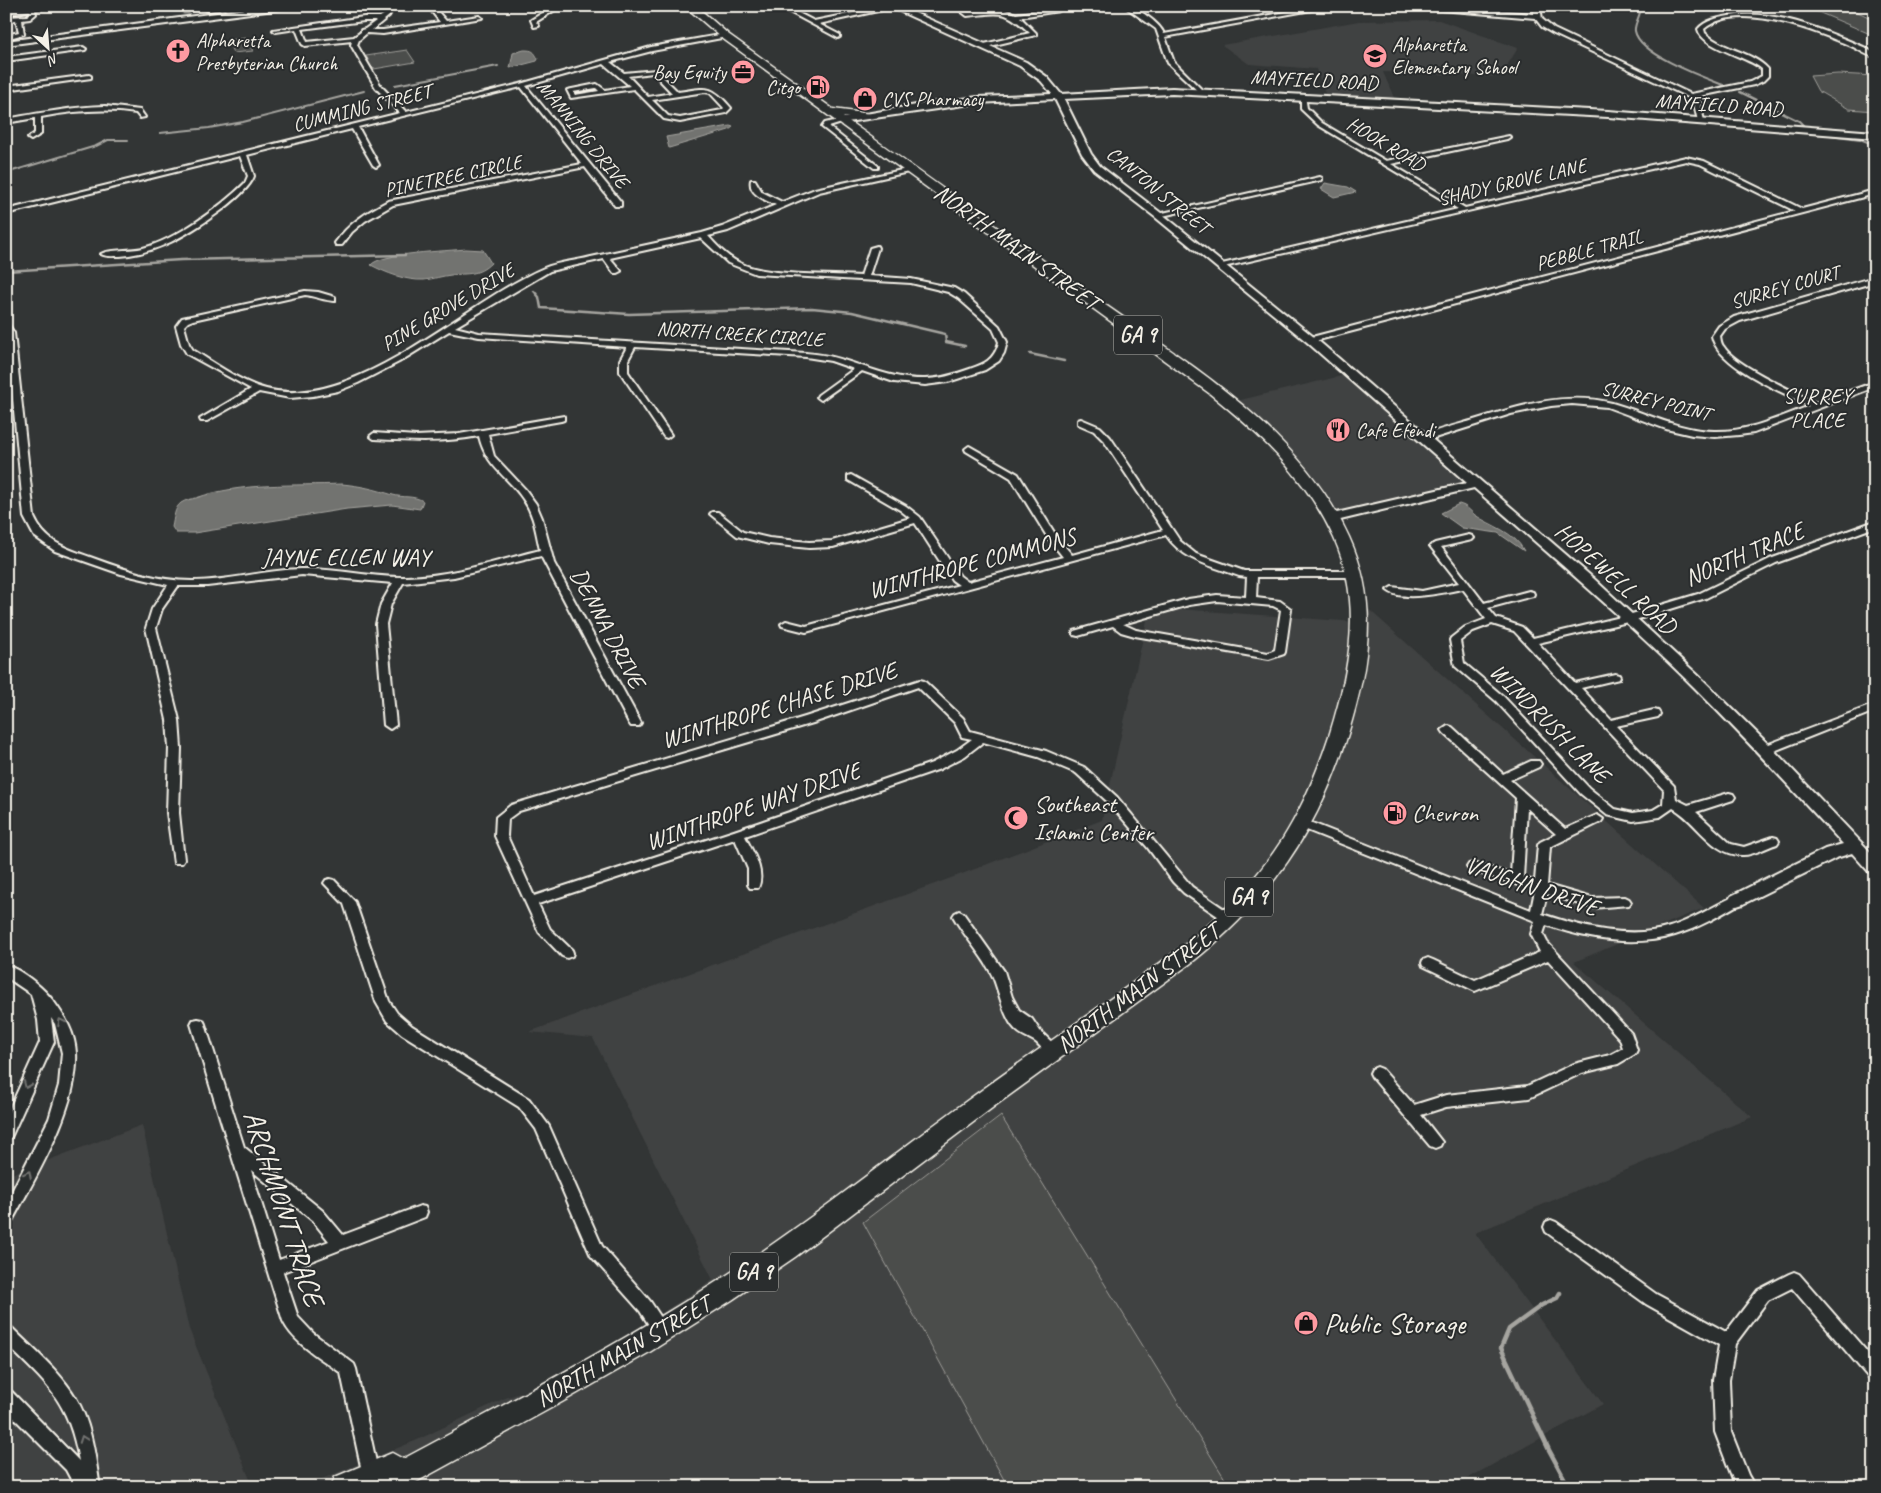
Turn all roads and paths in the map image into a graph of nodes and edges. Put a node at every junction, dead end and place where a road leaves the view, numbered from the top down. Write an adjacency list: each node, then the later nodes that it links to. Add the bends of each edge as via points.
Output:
1 (53, 6): 16 (street)
2 (202, 6): 3 (street, via 209,9)
3 (231, 6)
4 (289, 6): 39 (street)
5 (391, 6): 25 (street)
6 (429, 6): 17 (street); 26 (street)
7 (558, 6): 28 (street, via 533,22)
8 (691, 6): 32 (main road, NORTH MAIN STREET / GA 9)
9 (892, 6): 27 (street); 40 (street, CANTON STREET)
10 (957, 6): 20 (street, via 967,14 997,10)
11 (1127, 6): 35 (street, via 1155,24)
12 (1330, 6): 35 (street)
13 (1397, 6): 21 (street)
14 (1538, 6): 21 (street)
15 (785, 8): 27 (street)
16 (32, 9): 19 (street); 24 (street, via 33,15)
17 (403, 10)
18 (1056, 11): 20 (street)
19 (6, 12)
20 (1015, 16): 38 (street, via 1034,34)
21 (1537, 16): 54 (street, via 1543,25 1556,33)
22 (479, 18): 26 (street)
23 (6, 19): 24 (street)
24 (19, 19): 36 (street, via 22,33)
25 (381, 19): 29 (street, via 364,18); 31 (street)
26 (444, 23): 31 (street, via 383,32)
27 (813, 23): 33 (street)
28 (536, 26)
29 (298, 27): 30 (street); 37 (street, via 305,44)
30 (276, 30)
31 (363, 31): 37 (street)
32 (725, 36): 44 (street, CUMMING STREET, via 651,49); 57 (main road, NORTH MAIN STREET / GA 9)
33 (838, 36)
34 (997, 36): 38 (street)
35 (1163, 36): 51 (street, via 1171,63)
36 (6, 37)
37 (356, 38): 58 (street, via 355,48 378,87)
38 (1005, 39): 40 (street)
39 (6, 42)
40 (982, 46): 53 (street, CANTON STREET, via 1034,71)
41 (83, 49): 43 (street)
42 (1873, 56): 54 (street, via 1864,49 1793,22 1758,16 1728,18 1705,25 1701,29 1702,34 1712,42 1758,63 1765,76 1752,84)
43 (6, 59)
44 (605, 62): 45 (street); 47 (street, CUMMING STREET)
45 (622, 75): 48 (street); 52 (street, via 654,71)
46 (89, 77): 49 (street)
47 (522, 85): 58 (street, CUMMING STREET); 74 (street, MANNING DRIVE)
48 (633, 87): 50 (street); 56 (street)
49 (6, 88)
50 (604, 92)
51 (1201, 92): 53 (street, MAYFIELD ROAD); 55 (street, MAYFIELD ROAD)
52 (676, 94): 56 (street); 56 (street, via 710,90 728,110 670,120)
53 (1058, 96): 60 (street, MAYFIELD ROAD, via 947,103); 85 (street, CANTON STREET, via 1097,168)
54 (1690, 96): 64 (street, via 1697,103)
55 (1303, 97): 64 (street, MAYFIELD ROAD); 72 (street, HOOK ROAD, via 1304,109 1313,119)
56 (646, 99)
57 (829, 112): 60 (main road); 63 (main road, NORTH MAIN STREET / GA 9)
58 (405, 114): 65 (street, CUMMING STREET)
59 (38, 116): 61 (street, via 110,107 138,111); 62 (street); 68 (street, via 38,134)
60 (867, 116): 63 (street, MAYFIELD ROAD)
61 (142, 117)
62 (6, 121)
63 (842, 121): 69 (main road, NORTH MAIN STREET / GA 9); 71 (street, via 826,127)
64 (1701, 121): 66 (street, MAYFIELD ROAD)
65 (354, 126): 70 (street, CUMMING STREET); 73 (street)
66 (1875, 135)
67 (1507, 137): 72 (street)
68 (31, 138)
69 (887, 153): 71 (street); 76 (main road, NORTH MAIN STREET / GA 9)
70 (243, 154): 84 (street, CUMMING STREET); 89 (street, via 251,176 240,192 166,244 135,253)
71 (865, 157): 75 (street)
72 (1385, 162): 82 (street, HOOK ROAD)
73 (376, 165)
74 (587, 165): 80 (street, MANNING DRIVE); 87 (street, PINETREE CIRCLE, via 391,203 371,212)
75 (876, 167)
76 (911, 170): 81 (street, PINE GROVE DRIVE, via 817,190); 119 (main road, NORTH MAIN STREET / GA 9, via 1245,414 1294,461)
77 (1320, 179): 85 (street)
78 (752, 181): 81 (street, via 757,192)
79 (1875, 192): 83 (street, PEBBLE TRAIL)
80 (618, 204)
81 (782, 205): 86 (street, PINE GROVE DRIVE)
82 (1464, 210): 83 (street, SHADY GROVE LANE, via 1686,159 1702,162); 91 (street, SHADY GROVE LANE)
83 (1801, 211): 100 (street, PEBBLE TRAIL)
84 (6, 212)
85 (1155, 212): 91 (street, CANTON STREET)
86 (703, 235): 90 (street, PINE GROVE DRIVE); 93 (street, NORTH CREEK CIRCLE, via 726,260 747,270)
87 (339, 243)
88 (874, 248): 93 (street)
89 (105, 254)
90 (605, 256): 92 (street); 99 (street, PINE GROVE DRIVE, via 540,272)
91 (1222, 266): 100 (street, CANTON STREET)
92 (617, 271)
93 (864, 279): 102 (street, NORTH CREEK CIRCLE, via 920,282 951,290 996,328 1003,342 1000,353 990,364 948,379 907,382)
94 (1875, 279): 107 (street, SURREY COURT, via 1737,319 1720,328 1717,343 1728,358)
95 (332, 299): 97 (street, via 304,290)
96 (173, 319): 97 (street)
97 (185, 320): 104 (street, PINE GROVE DRIVE, via 180,326 184,344 190,352)
98 (6, 327): 129 (street, JAYNE ELLEN WAY, via 10,333 34,530 44,541 61,550 138,577)
99 (448, 328): 101 (street, NORTH CREEK CIRCLE, via 479,335); 104 (street, PINE GROVE DRIVE, via 369,376 345,386 299,394 277,394)
100 (1311, 340): 114 (street, HOPEWELL ROAD)
101 (633, 344): 102 (street, NORTH CREEK CIRCLE, via 806,355); 112 (street, via 624,360 624,372)
102 (861, 368): 106 (street)
103 (1870, 386): 105 (street); 107 (street, SURREY POINT)
104 (258, 389): 109 (street)
105 (1875, 392)
106 (821, 398)
107 (1815, 406): 114 (street, SURREY POINT, via 1751,430 1718,435 1675,428 1606,404 1560,401)
108 (561, 418): 111 (street)
109 (204, 419)
110 (1081, 422): 122 (street, via 1097,428 1106,439)
111 (483, 434): 113 (street, via 434,439); 124 (street, DENNA DRIVE, via 491,458 532,505)
112 (667, 435)
113 (374, 436)
114 (1425, 438): 117 (street, HOPEWELL ROAD)
115 (969, 448): 125 (street, via 1015,476)
116 (851, 478): 120 (street)
117 (1477, 484): 119 (street); 136 (street, HOPEWELL ROAD)
118 (715, 514): 120 (street, via 740,534 809,545 833,544)
119 (1332, 518): 126 (main road, NORTH MAIN STREET / GA 9, via 1348,555)
120 (917, 519): 131 (street, via 956,578)
121 (1875, 524): 136 (street, NORTH TRACE, via 1773,561 1702,596)
122 (1168, 532): 125 (street, WINTHROPE COMMONS); 127 (street, via 1193,556)
123 (1469, 538): 130 (street, via 1435,546)
124 (544, 552): 128 (street, JAYNE ELLEN WAY, via 446,576); 146 (street, DENNA DRIVE)
125 (1068, 558): 131 (street, WINTHROPE COMMONS)
126 (1352, 574): 127 (street); 159 (main road, NORTH MAIN STREET / GA 9, via 1360,615 1354,680 1332,760)
127 (1252, 575): 134 (street)
128 (399, 581): 129 (street, JAYNE ELLEN WAY, via 302,572 214,583); 148 (street, via 386,604 381,624)
129 (175, 583): 164 (street, via 157,609 151,628 174,720 172,813)
130 (1465, 585): 132 (street, via 1422,594); 135 (street)
131 (965, 586): 139 (street, WINTHROPE COMMONS, via 806,629)
132 (1392, 590)
133 (1529, 594): 135 (street)
134 (1250, 600): 138 (street, via 1217,598 1188,602); 138 (street, via 1276,603 1286,609 1277,655 1135,633)
135 (1482, 607): 137 (street)
136 (1628, 619): 141 (street, WINDRUSH LANE); 151 (street, HOPEWELL ROAD)
137 (1492, 620): 141 (street, WINDRUSH LANE, via 1518,629); 156 (street, WINDRUSH LANE, via 1469,629 1455,640 1459,664 1500,699 1586,791 1611,812 1633,817 1656,814)
138 (1114, 622): 140 (street)
139 (786, 624)
140 (1078, 633)
141 (1530, 642): 143 (street, WINDRUSH LANE)
142 (1615, 677): 143 (street)
143 (1572, 687): 147 (street, WINDRUSH LANE)
144 (1875, 707): 151 (street)
145 (1654, 714): 147 (street)
146 (635, 724)
147 (1608, 724): 156 (street, WINDRUSH LANE, via 1670,789)
148 (390, 725)
149 (1448, 730): 153 (street)
150 (982, 738): 160 (street, WINTHROPE WAY DRIVE, via 936,766); 172 (street, WINTHROPE CHASE DRIVE, via 966,734 959,721 920,683 515,808 502,817 500,836); 175 (street, WINTHROPE CHASE DRIVE, via 1042,754 1080,770 1113,800 1188,890)
151 (1765, 750): 163 (street, HOPEWELL ROAD)
152 (1535, 764): 153 (street)
153 (1502, 779): 154 (street)
154 (1522, 797): 161 (street); 167 (street)
155 (1728, 797): 157 (street)
156 (1670, 801): 157 (street)
157 (1687, 810): 162 (street, via 1728,848 1744,851)
158 (1597, 819): 161 (street)
159 (1303, 824): 175 (main road, NORTH MAIN STREET / GA 9, via 1276,865); 176 (street, VAUGHN DRIVE)
160 (738, 834): 169 (street, via 754,869); 172 (street, WINTHROPE WAY DRIVE)
161 (1564, 835): 170 (street, via 1544,844)
162 (1773, 841)
163 (1855, 847): 165 (street, HOPEWELL ROAD); 171 (street, VAUGHN DRIVE, via 1831,852)
164 (178, 860)
165 (1872, 861)
166 (1473, 867): 167 (street)
167 (1516, 880): 170 (street)
168 (330, 883): 194 (street, via 349,902 383,1002 392,1017 407,1030 524,1103 542,1126 596,1251 645,1306)
169 (754, 885)
170 (1541, 888): 173 (street, via 1592,903); 176 (street)
171 (1737, 900): 176 (street, VAUGHN DRIVE, via 1681,929 1652,936 1588,934)
172 (532, 901): 177 (street, WINTHROPE CHASE DRIVE, via 544,932)
173 (1626, 902)
174 (959, 916): 183 (street, via 999,975 1014,1014 1032,1027 1036,1036)
175 (1229, 918): 183 (main road, NORTH MAIN STREET / GA 9, via 1159,975)
176 (1538, 918): 178 (street, via 1537,934 1542,946)
177 (566, 952)
178 (1550, 953): 179 (street, via 1475,986); 185 (street, via 1626,1036 1630,1050 1613,1060 1579,1068 1529,1092 1446,1101)
179 (1428, 963)
180 (6, 970): 181 (street)
181 (37, 990): 186 (street, one-way to 186, via 46,1020 47,1042); 190 (street, one-way to 181, via 55,1122 68,1080 70,1055 65,1030 54,1008)
182 (198, 1024): 188 (street, ARCHMONT TRACE)
183 (1054, 1052): 194 (main road, NORTH MAIN STREET / GA 9, via 793,1245)
184 (1377, 1073): 185 (street)
185 (1411, 1112): 187 (street)
186 (6, 1133)
187 (1435, 1142)
188 (237, 1150): 192 (street, via 318,1216); 193 (street, ARCHMONT TRACE)
189 (420, 1212): 192 (street)
190 (6, 1218)
191 (1551, 1228): 196 (street, via 1651,1299)
192 (340, 1244): 193 (street)
193 (274, 1269): 199 (street, ARCHMONT TRACE, via 290,1321 348,1370)
194 (662, 1331): 199 (main road, NORTH MAIN STREET / GA 9, via 492,1426)
195 (6, 1333): 201 (street, one-way to 195, via 86,1447 71,1406 57,1385)
196 (1728, 1342): 197 (street, via 1763,1295 1794,1279); 203 (street, via 1721,1380 1723,1432)
197 (1875, 1373)
198 (6, 1398): 200 (street, via 72,1464)
199 (374, 1481): 202 (main road, NORTH MAIN STREET / GA 9)
200 (84, 1487)
201 (92, 1487)
202 (345, 1487)
203 (1747, 1487)

